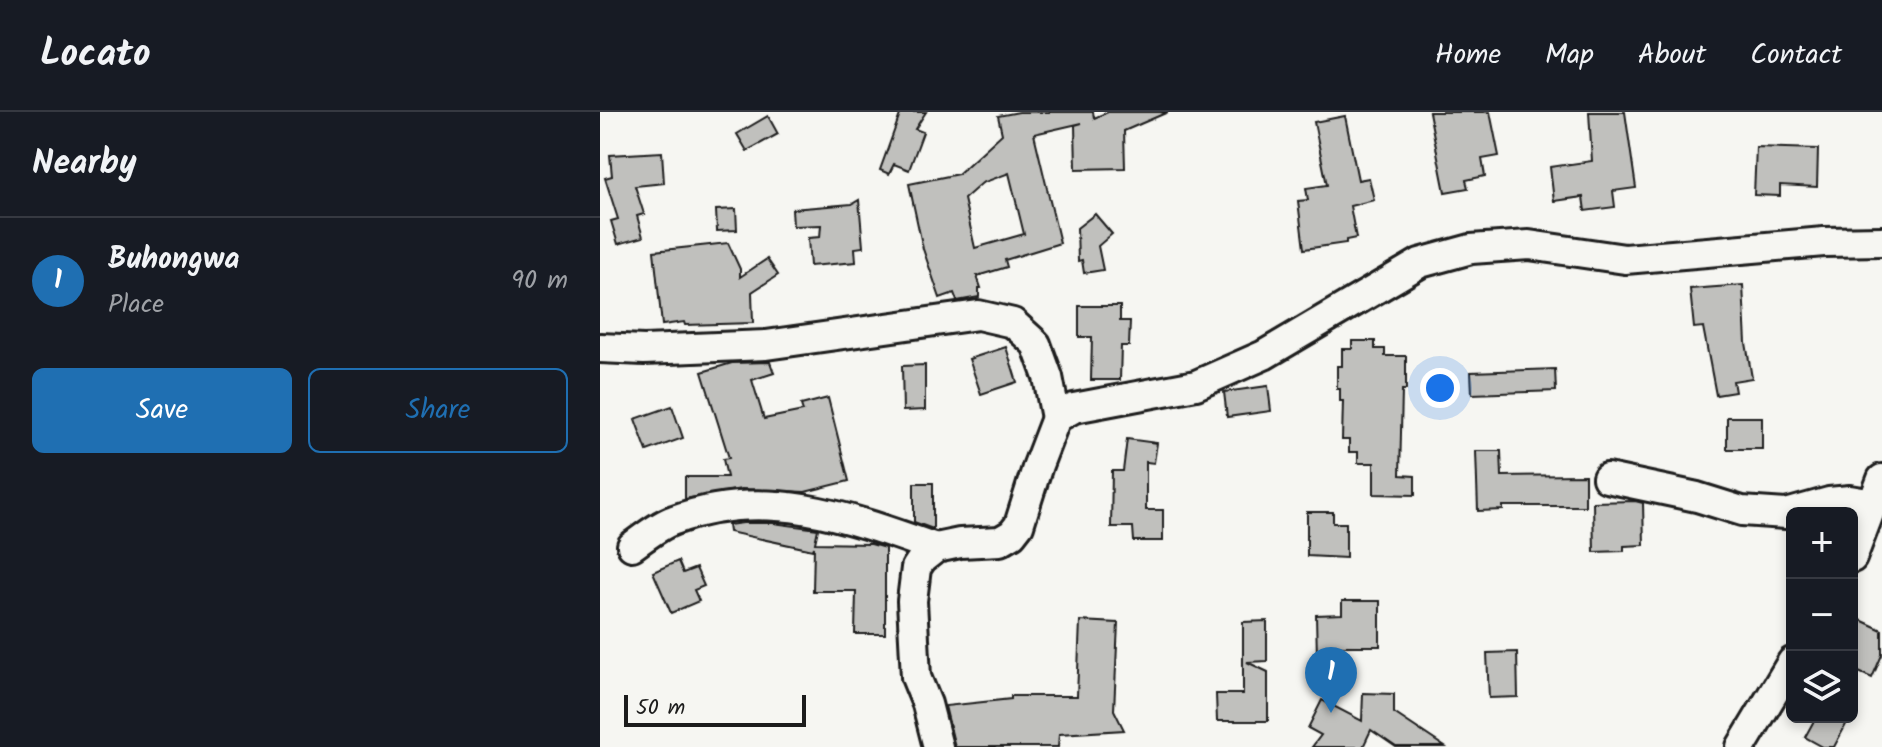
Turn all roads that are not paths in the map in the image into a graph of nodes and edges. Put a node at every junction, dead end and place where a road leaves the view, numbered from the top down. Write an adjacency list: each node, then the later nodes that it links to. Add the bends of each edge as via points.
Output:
1 (1882, 241): 3 (street, via 1625,259 1529,245 1471,249 1420,263 1264,355 1196,385 1074,408)
2 (600, 348): 3 (street, via 766,345 978,315 1013,323 1036,344)
3 (1056, 418): 8 (street, via 1012,534 1000,541)
4 (1607, 478): 5 (street, via 1742,511 1786,514)
5 (1878, 492): 6 (street)
6 (1858, 543)
7 (632, 546): 8 (street, via 671,521 720,507 783,505 836,514)
8 (936, 548): 10 (street, via 916,568 912,601 916,677)
9 (1786, 672): 11 (street)
10 (938, 747)
11 (1741, 747)

